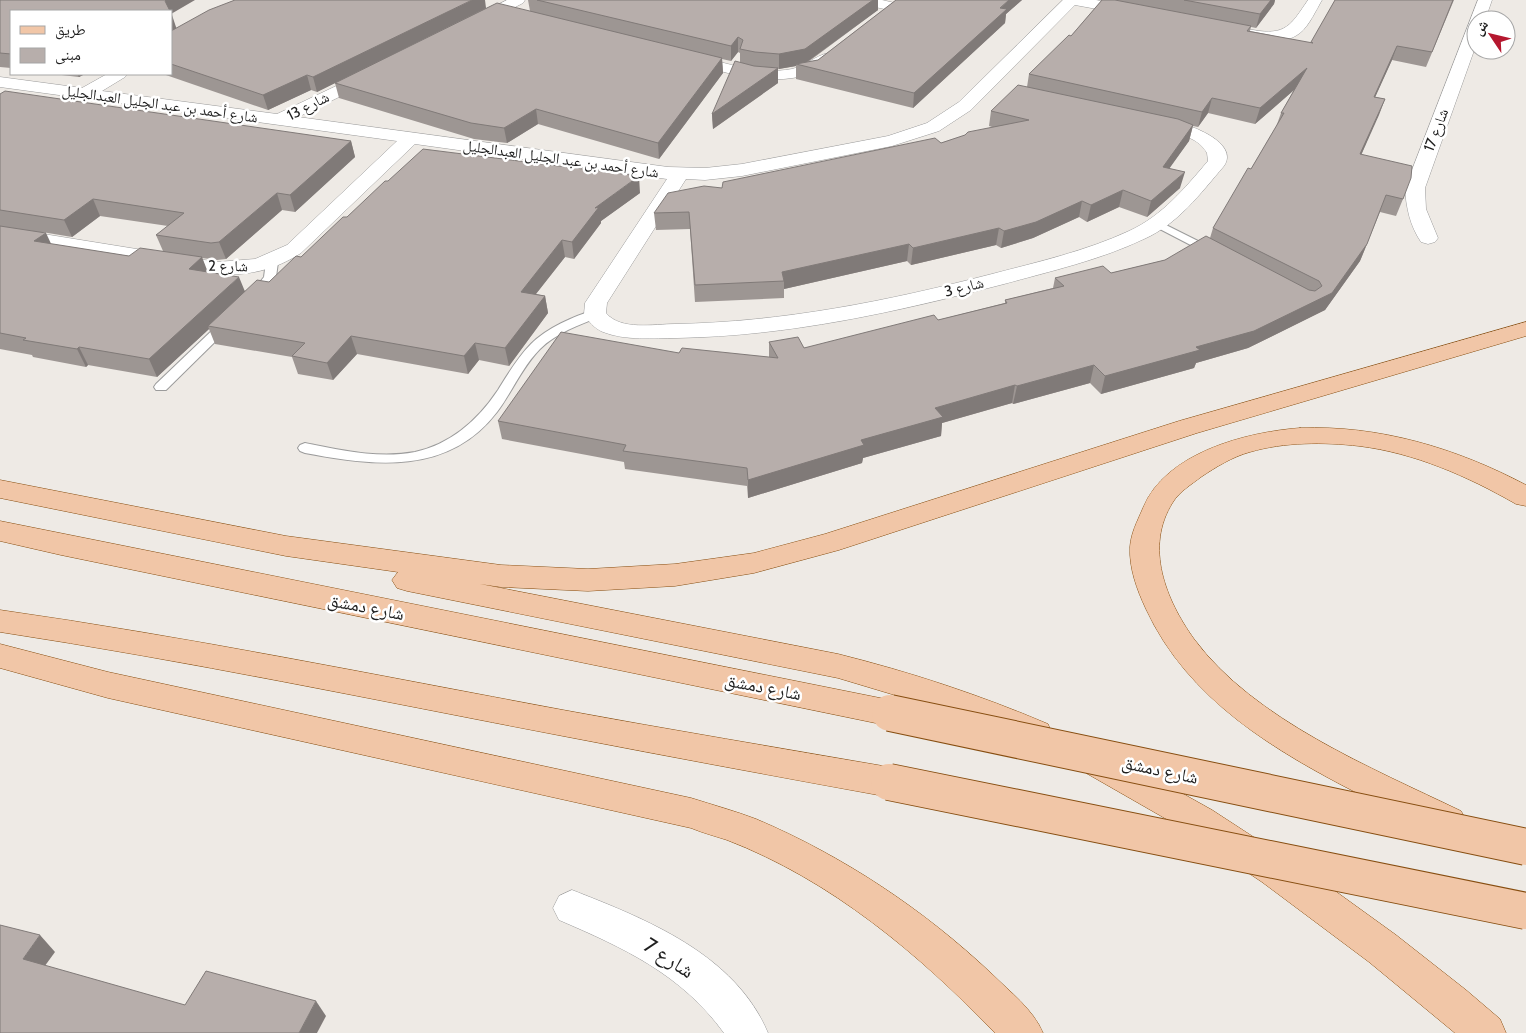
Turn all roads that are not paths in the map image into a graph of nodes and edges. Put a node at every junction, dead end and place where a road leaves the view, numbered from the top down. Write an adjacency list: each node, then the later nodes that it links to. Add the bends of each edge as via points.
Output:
1 (861, 0): 4 (street)
2 (1072, 0): 6 (street); 16 (street, شارع أحمد بن عبد الجليل العبدالجليل)
3 (1315, 0): 9 (street, via 1296,29 1286,35 1263,36)
4 (898, 3): 7 (street)
5 (517, 8): 8 (street, via 497,10)
6 (1151, 15)
7 (879, 18)
8 (462, 28)
9 (1229, 30)
10 (841, 48): 12 (street, via 810,70 779,76 755,74)
11 (1466, 51): 25 (street, شارع 17, via 1415,188 1416,209)
12 (669, 53)
13 (384, 68): 20 (street, شارع 13)
14 (117, 75): 18 (street)
15 (0, 82): 18 (street, شارع أحمد بن عبد الجليل العبدالجليل)
16 (986, 87): 17 (street); 22 (street, شارع أحمد بن عبد الجليل العبدالجليل, via 952,116 911,136 718,174)
17 (1005, 91)
18 (86, 94): 20 (street, شارع أحمد بن عبد الجليل العبدالجليل)
19 (1137, 119): 23 (street, شارع 3, via 1194,134 1213,145 1219,154 1217,162 1183,202)
20 (279, 120): 21 (street, شارع أحمد بن عبد الجليل العبدالجليل)
21 (411, 138): 22 (street, شارع أحمد بن عبد الجليل العبدالجليل); 27 (street, شارع 2, via 294,249)
22 (680, 174): 28 (street, via 600,295)
23 (1158, 224): 26 (lane); 28 (street, شارع 3, via 1138,235 1076,258 968,287 809,320 718,330 630,331 609,326)
24 (0, 233): 27 (street, شارع 2, via 217,268 237,269)
25 (1428, 238)
26 (1219, 256)
27 (272, 262): 30 (lane, via 265,285)
28 (595, 314): 31 (lane, via 556,332 535,347 485,418 455,442 426,453 388,459)
29 (1526, 329): 35 (main road, via 1188,427 754,563 674,575 588,580 501,576)
30 (161, 387)
31 (305, 448)
32 (0, 489): 35 (main road)
33 (1526, 497): 38 (main road, bridge, via 1491,478 1417,450 1337,436 1299,436 1243,445 1221,454 1180,479 1161,498 1146,534 1150,582 1159,608 1193,660 1218,686 1247,711 1325,760)
34 (0, 530): 38 (main road, شارع دمشق, bridge)
35 (286, 546): 44 (main road, via 326,560 412,581 847,668 993,714 1094,761 1198,820 1308,892 1425,980)
36 (0, 621): 41 (main road, bridge, via 272,666 888,782)
37 (0, 656): 43 (main road, via 108,685 691,813 741,830 808,862 858,891 972,981)
38 (1482, 838): 39 (main road, شارع دمشق, bridge)
39 (1526, 847)
40 (572, 908): 42 (street, شارع 7, via 634,935 691,970 716,992)
41 (1526, 911)
42 (748, 1033)
43 (1024, 1033)
44 (1486, 1033)

